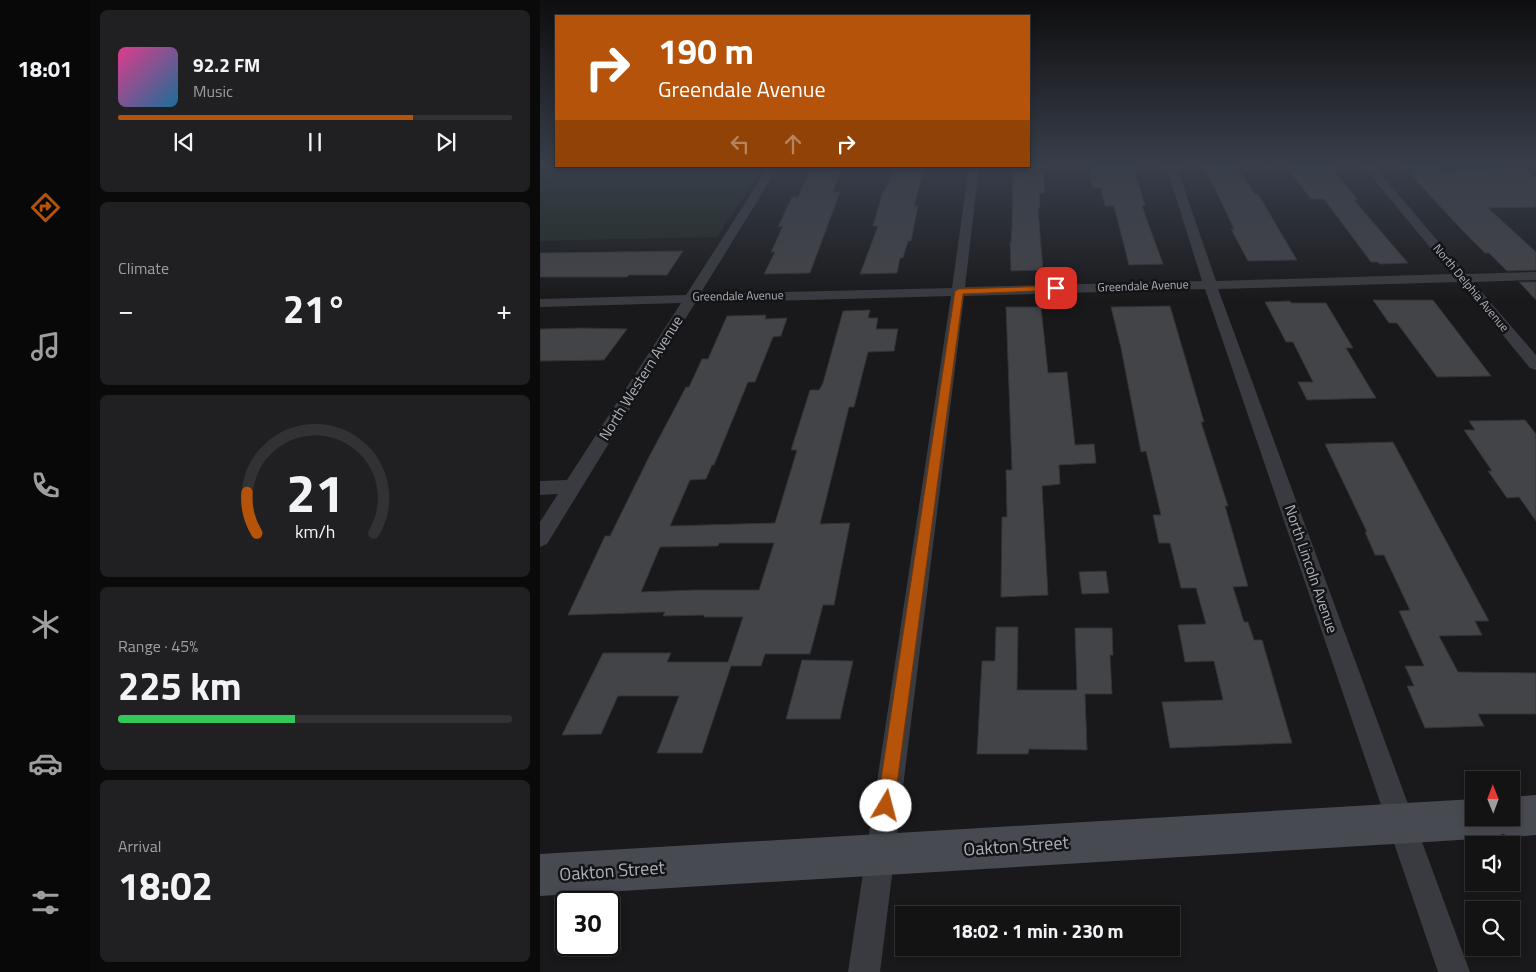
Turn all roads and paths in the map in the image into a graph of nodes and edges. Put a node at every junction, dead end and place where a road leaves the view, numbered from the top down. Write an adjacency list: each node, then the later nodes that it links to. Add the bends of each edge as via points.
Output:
1 (746, 210): 9 (street, North Western Avenue)
2 (969, 210): 8 (street)
3 (1186, 210): 7 (street, North Lincoln Avenue)
4 (1405, 210): 6 (street, North Delphia Avenue)
5 (1536, 276): 6 (street, Greendale Avenue)
6 (1462, 277): 7 (street, Greendale Avenue); 11 (street, North Delphia Avenue)
7 (1210, 284): 8 (street, Greendale Avenue); 18 (street, North Lincoln Avenue)
8 (959, 291): 9 (street, Greendale Avenue); 19 (street)
9 (692, 297): 10 (street, Greendale Avenue); 12 (street, North Western Avenue)
10 (540, 303)
11 (1536, 365)
12 (573, 487): 13 (street); 14 (street, North Western Avenue)
13 (540, 488)
14 (540, 539)
15 (1536, 815): 16 (main road)
16 (1520, 816)
17 (1465, 819): 18 (main road, Oakton Street)
18 (1400, 822): 19 (main road, Oakton Street); 22 (street, North Lincoln Avenue)
19 (879, 854): 20 (main road, Oakton Street); 21 (street)
20 (540, 875)
21 (864, 972)
22 (1454, 972)

